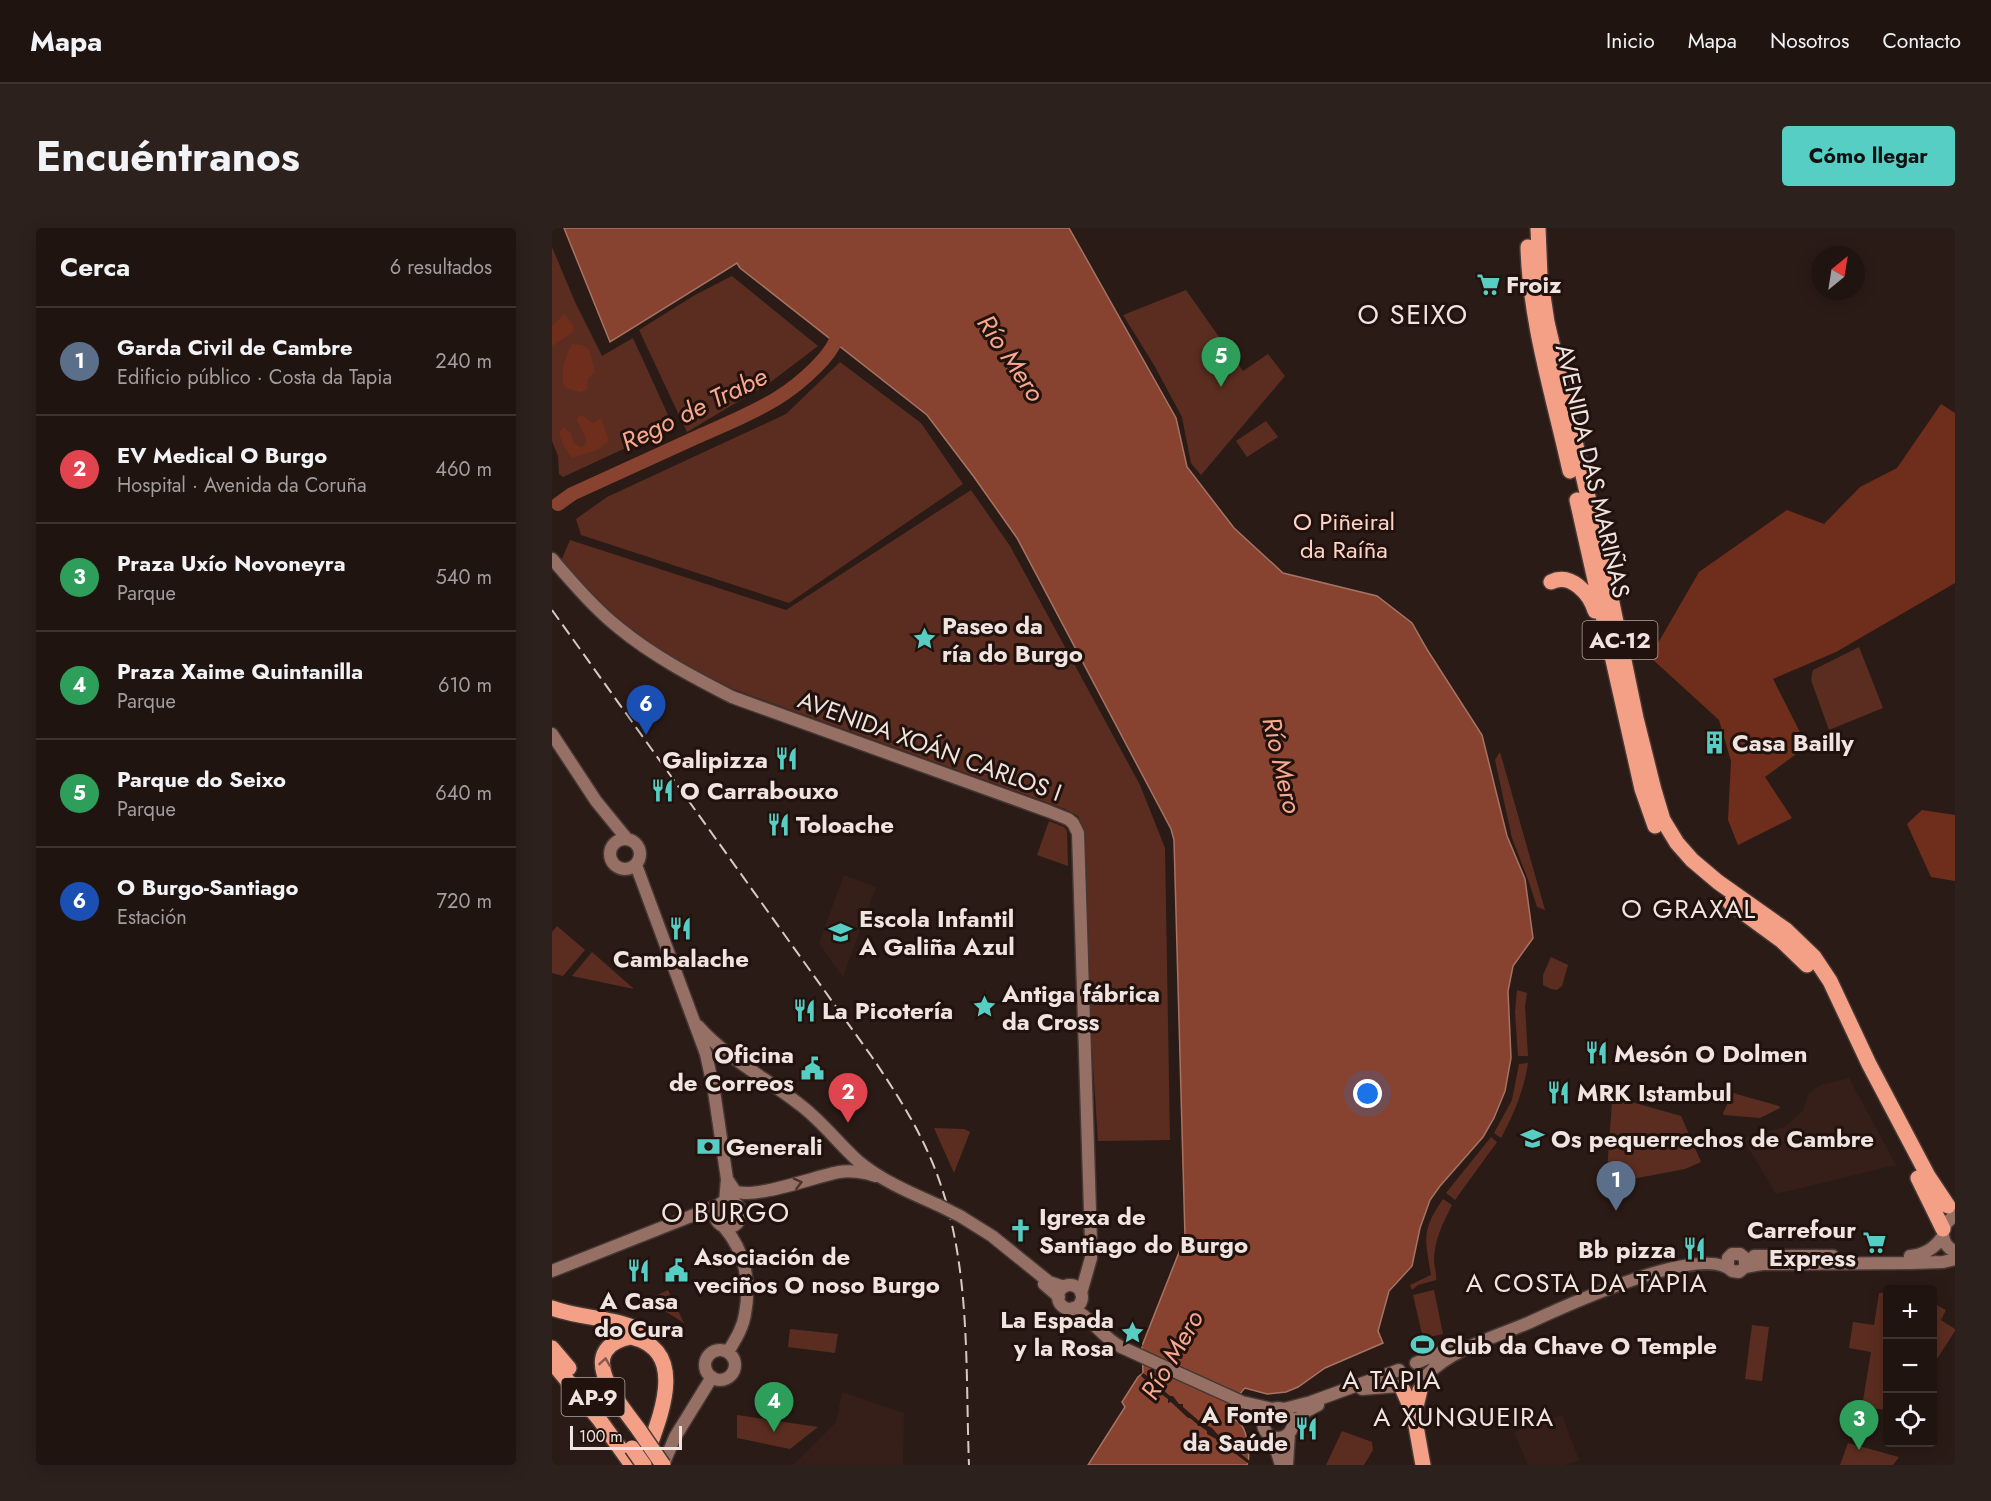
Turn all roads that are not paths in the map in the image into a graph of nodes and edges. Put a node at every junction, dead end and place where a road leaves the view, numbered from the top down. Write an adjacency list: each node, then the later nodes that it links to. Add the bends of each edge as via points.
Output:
1 (1529, 228): 3 (highway, AVENIDA DAS MARIÑAS / AC-12)
2 (1538, 228): 13 (highway, AVENIDA DAS MARIÑAS / AC-12, via 1547,322 1636,718 1663,820 1692,860 1786,930 1814,957)
3 (1528, 244): 4 (highway, via 1524,274); 7 (highway, AVENIDA DAS MARIÑAS / AC-12, via 1537,323)
4 (1533, 349)
5 (552, 559): 40 (main road, AVENIDA XOÁN CARLOS I, via 618,628 696,679 732,697 1073,823 1078,833 1091,1258)
6 (1551, 582): 7 (highway, via 1572,582 1590,598 1616,695)
7 (1624, 710): 15 (highway, AVENIDA DAS MARIÑAS / AC-12, via 1642,789 1664,842 1694,876 1800,956 1820,981)
8 (552, 734): 9 (main road)
9 (596, 801): 10 (main road); 11 (main road, via 613,836)
10 (627, 839): 11 (main road); 12 (main road, via 636,843 641,852 639,861)
11 (613, 845): 12 (main road, via 612,863 618,868)
12 (631, 868): 14 (main road, via 646,894)
13 (1830, 981): 17 (highway, AVENIDA DAS MARIÑAS / AC-12); 25 (highway, via 1880,1064)
14 (695, 1023): 16 (main road); 18 (main road)
15 (1843, 1025): 17 (highway, AVENIDA DAS MARIÑAS / AC-12); 29 (highway, via 1852,1050 1936,1211)
16 (737, 1061): 18 (main road, via 718,1055); 19 (main road, via 801,1105)
17 (1869, 1064): 25 (highway, AVENIDA DAS MARIÑAS / AC-12, via 1928,1176)
18 (710, 1073): 22 (main road)
19 (842, 1146): 20 (main road, via 848,1164); 21 (main road)
20 (840, 1172): 21 (main road); 23 (main road, one-way to 20)
21 (883, 1178): 40 (main road, bridge, via 960,1216 1049,1282)
22 (727, 1179): 23 (main road, via 738,1193); 24 (main road)
23 (755, 1192): 26 (main road, via 743,1201)
24 (722, 1203): 26 (main road, via 736,1204); 27 (main road); 28 (main road, via 715,1212)
25 (1953, 1207): 29 (main road)
26 (739, 1217): 28 (main road, via 732,1227); 30 (main road)
27 (680, 1220): 28 (main road); 37 (main road)
28 (720, 1224): 30 (main road)
29 (1943, 1233): 31 (main road, via 1947,1246); 32 (main road, via 1935,1246 1913,1256)
30 (741, 1251): 45 (main road, via 746,1314)
31 (1955, 1252)
32 (1780, 1255): 35 (main road); 36 (main road)
33 (1955, 1259): 36 (main road)
34 (1728, 1262): 35 (main road, via 1736,1272); 38 (main road, via 1701,1257 1675,1261); 39 (main road, via 1675,1268)
35 (1744, 1262): 36 (main road)
36 (1762, 1264)
37 (552, 1271)
38 (1598, 1284): 39 (main road); 43 (main road)
39 (1611, 1287): 43 (main road)
40 (1072, 1292): 42 (main road, via 1079,1305); 42 (main road, via 1063,1306); 46 (main road)
41 (552, 1308): 61 (highway, via 630,1325 647,1334 664,1351 672,1392)
42 (1073, 1308): 46 (main road, via 1104,1337)
43 (1542, 1313): 48 (main road); 50 (main road, via 1442,1361)
44 (552, 1348): 60 (highway, AP-9, via 592,1396)
45 (728, 1352): 51 (main road, via 714,1351 707,1358 706,1367); 51 (main road, via 735,1363 733,1372 722,1380)
46 (1132, 1352): 55 (main road)
47 (552, 1362): 60 (highway, AP-9)
48 (1416, 1364): 49 (main road, via 1406,1364); 50 (main road)
49 (1399, 1370): 54 (main road, via 1396,1378); 56 (main road, via 1311,1402)
50 (1426, 1375): 53 (main road)
51 (712, 1377): 62 (main road, via 675,1437)
52 (1378, 1386): 54 (main road); 54 (main road); 58 (main road, via 1314,1406)
53 (1420, 1390): 54 (highway); 54 (main road)
54 (1406, 1399): 65 (highway)
55 (1242, 1402): 56 (main road); 57 (main road)
56 (1278, 1409): 57 (main road, via 1266,1414); 58 (main road, via 1291,1416)
57 (1263, 1422): 59 (main road)
58 (1291, 1429): 59 (main road, via 1281,1438); 64 (main road)
59 (1268, 1434): 63 (main road)
60 (636, 1461): 62 (highway, one-way to 60, bridge, via 639,1430 609,1389 602,1368 603,1358 614,1343 631,1336 656,1351 666,1379 665,1399)
61 (650, 1465)
62 (663, 1465)
63 (1281, 1465)
64 (1287, 1465)
65 (1424, 1465)

